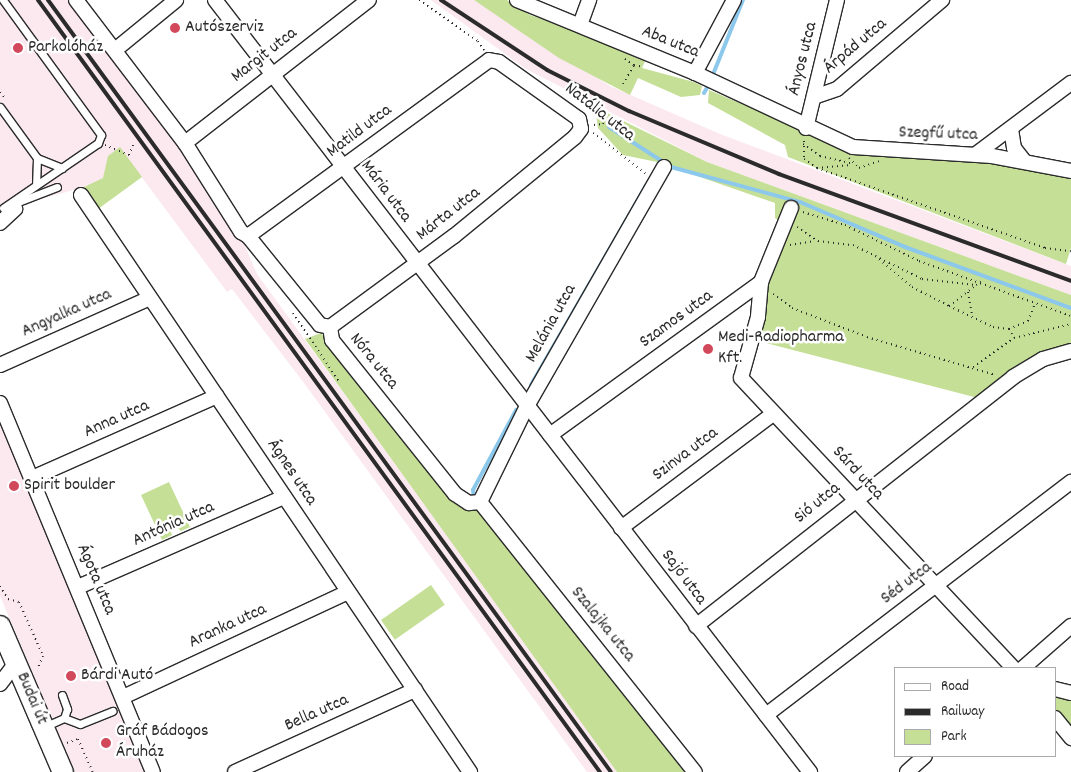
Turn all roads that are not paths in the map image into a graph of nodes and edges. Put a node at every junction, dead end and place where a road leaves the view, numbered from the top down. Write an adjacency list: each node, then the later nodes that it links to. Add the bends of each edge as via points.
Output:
1 (3, 0): 27 (lane, via 99,130 98,143)
2 (76, 0): 12 (street, Nóra utca)
3 (176, 0): 12 (street)
4 (215, 0): 15 (street, Mária utca)
5 (369, 0): 15 (street, Margit utca)
6 (516, 0): 11 (street, Aba utca)
7 (589, 0): 11 (street)
8 (734, 0): 14 (street)
9 (837, 0): 17 (street, Ányos utca)
10 (942, 0): 17 (street, Árpád utca, via 837,89)
11 (580, 26): 14 (street, Aba utca)
12 (115, 50): 22 (street, Nóra utca)
13 (494, 61): 19 (street, Natália utca, via 574,113); 28 (street, Matild utca)
14 (695, 73): 20 (street, Aba utca)
15 (271, 74): 22 (street, Margit utca); 28 (street, Mária utca)
16 (1071, 83): 21 (street)
17 (814, 97): 20 (street, Ányos utca)
18 (0, 107): 24 (lane)
19 (581, 124): 37 (street, Márta utca, via 575,137)
20 (808, 128): 23 (street, Szegfű utca, via 835,141 875,151)
21 (1011, 129): 23 (street); 25 (street, via 1014,148)
22 (185, 143): 36 (street, Nóra utca)
23 (976, 154): 25 (street, Szegfű utca)
24 (37, 158): 27 (lane); 30 (lane)
25 (1024, 161): 29 (street, Szegfű utca)
26 (664, 167): 45 (street, Melánia utca)
27 (62, 168): 30 (lane)
28 (343, 168): 36 (street, Matild utca); 37 (street, Mária utca)
29 (1071, 170)
30 (36, 183): 34 (lane)
31 (57, 187): 34 (lane)
32 (81, 195): 39 (street, Ágnes utca)
33 (791, 208): 38 (street)
34 (6, 209): 35 (street)
35 (0, 223)
36 (246, 235): 40 (street, Nóra utca, via 320,325)
37 (416, 264): 40 (street, Márta utca); 45 (street, Mária utca)
38 (761, 282): 46 (street, Sárd utca, via 758,317 740,375); 47 (street, Szamos utca)
39 (150, 298): 42 (street, Angyalka utca); 43 (street, Ágnes utca)
40 (330, 327): 52 (street, Nóra utca, via 332,340 450,487)
41 (1071, 351): 51 (street, Sió utca, via 1043,359 1009,380)
42 (0, 365)
43 (217, 396): 48 (street, Anna utca); 50 (street, Ágnes utca)
44 (0, 404): 48 (street, Ágota utca)
45 (528, 406): 47 (street, Sajó utca); 52 (street, Melánia utca)
46 (774, 413): 51 (street, Sárd utca); 53 (street, Szinva utca)
47 (550, 435): 53 (street, Sajó utca)
48 (32, 478): 55 (street, Ágota utca)
49 (1071, 482): 54 (street, Séd utca)
50 (284, 497): 55 (street, Antónia utca); 56 (street, Ágnes utca)
51 (854, 499): 54 (street, Sárd utca); 58 (street, Sió utca)
52 (476, 502): 79 (street, Szalajka utca)
53 (621, 528): 58 (street, Sajó utca)
54 (938, 584): 61 (street, Sárd utca); 70 (street, Séd utca)
55 (78, 587): 68 (street, Ágota utca)
56 (348, 592): 65 (street, Ágnes utca); 68 (street, Aranka utca)
57 (0, 626): 60 (main road, Budai út)
58 (696, 626): 70 (street, Sajó utca)
59 (1071, 626): 62 (street)
60 (16, 663): 63 (street); 72 (main road, Budai út)
61 (1012, 667)
62 (1024, 667)
63 (0, 684)
64 (1056, 689): 66 (street)
65 (415, 690): 77 (street, Bella utca); 78 (street, Ágnes utca)
66 (1071, 693)
67 (62, 695): 72 (lane, via 67,709)
68 (123, 697): 76 (street, Ágota utca)
69 (112, 711): 72 (lane, via 80,724)
70 (766, 715): 80 (street, Sajó utca)
71 (1056, 719): 73 (street)
72 (55, 722): 75 (main road, Budai út)
73 (1071, 738)
74 (924, 757): 81 (street)
75 (63, 772)
76 (153, 772)
77 (236, 772)
78 (470, 772)
79 (695, 772)
80 (810, 772)
81 (907, 772)

